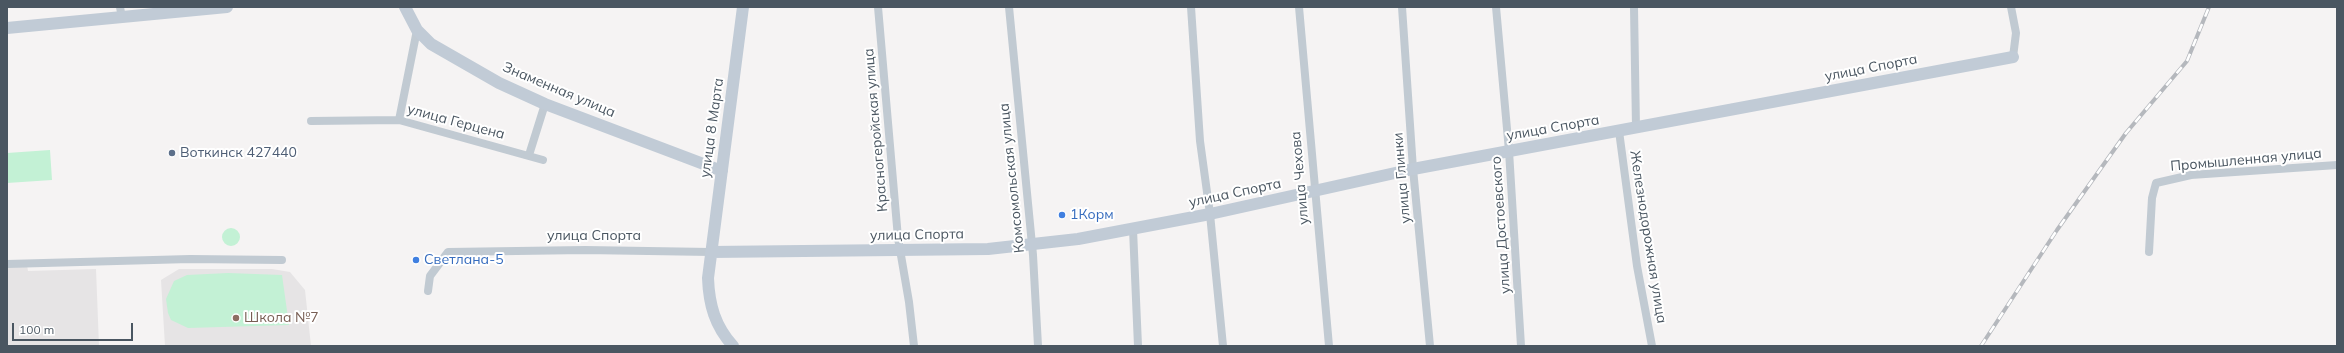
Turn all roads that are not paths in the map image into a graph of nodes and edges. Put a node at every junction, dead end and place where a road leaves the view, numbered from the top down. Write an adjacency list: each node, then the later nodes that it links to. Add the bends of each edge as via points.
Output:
1 (227, 7): 12 (street)
2 (405, 7): 14 (street, Знаменная улица)
3 (743, 7): 26 (street, улица 8 Марта)
4 (878, 7): 31 (street, Красногеройская улица)
5 (1009, 7): 30 (street, Комсомольская улица)
6 (1191, 7): 28 (street, via 1200,141)
7 (1299, 7): 27 (street, улица Чехова)
8 (1402, 7): 25 (street, улица Глинки)
9 (1496, 7): 21 (street, улица Достоевского)
10 (1634, 7): 19 (street)
11 (2011, 7): 15 (street, улица Спорта, via 2016,33)
12 (121, 12): 13 (street)
13 (7, 28)
14 (417, 30): 16 (street, Знаменная улица, via 431,44 450,56 499,83); 17 (street)
15 (2012, 56): 19 (street, улица Спорта)
16 (545, 104): 22 (street); 26 (street, Знаменная улица)
17 (400, 120): 18 (street, улица Герцена); 22 (street, улица Герцена)
18 (312, 121)
19 (1636, 128): 20 (street, улица Спорта)
20 (1619, 131): 21 (street, улица Спорта); 45 (street, Железнодорожная улица, via 1637,266)
21 (1509, 151): 25 (street, улица Спорта); 44 (street, улица Достоевского)
22 (529, 156): 23 (street, улица Герцена)
23 (543, 160)
24 (2337, 165): 33 (street, Промышленная улица, via 2191,175 2156,183 2152,198)
25 (1413, 169): 27 (street, улица Спорта); 43 (street, улица Глинки)
26 (722, 171): 32 (street, улица 8 Марта)
27 (1314, 192): 28 (street, улица Спорта); 42 (street, улица Чехова)
28 (1210, 214): 29 (street, улица Спорта); 41 (street)
29 (1133, 229): 30 (street, улица Спорта); 40 (street)
30 (1032, 245): 31 (street, улица Спорта); 39 (street, Комсомольская улица)
31 (900, 251): 32 (street, улица Спорта); 38 (street, Красногеройская улица)
32 (711, 252): 36 (street, улица Спорта, via 448,252 430,276); 37 (street, улица 8 Марта, via 708,278 711,308 724,336)
33 (2149, 252)
34 (282, 260): 35 (street, via 190,259)
35 (7, 264)
36 (428, 291)
37 (733, 346)
38 (914, 346)
39 (1038, 346)
40 (1138, 346)
41 (1223, 346)
42 (1329, 346)
43 (1430, 346)
44 (1522, 346)
45 (1652, 346)

